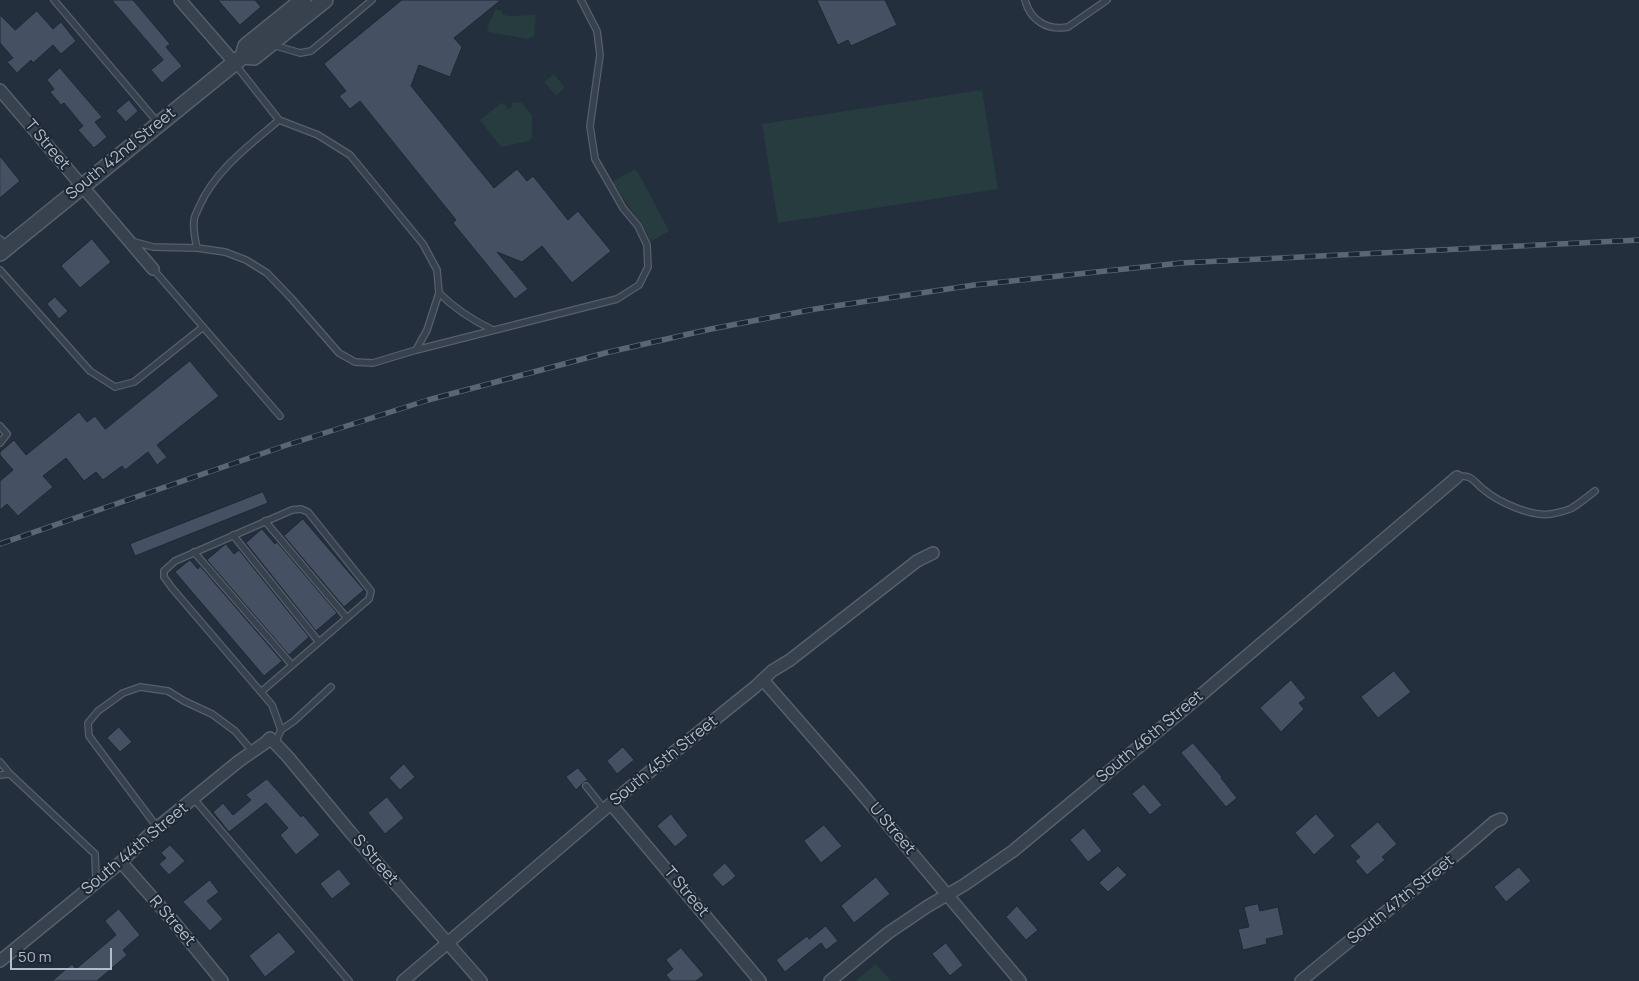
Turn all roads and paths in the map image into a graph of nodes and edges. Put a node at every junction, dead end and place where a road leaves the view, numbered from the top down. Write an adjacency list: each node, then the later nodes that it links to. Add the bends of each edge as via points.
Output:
1 (54, 0): 13 (lane)
2 (180, 0): 10 (street)
3 (325, 0): 8 (street, South 42nd Street)
4 (372, 0): 9 (lane, via 311,51 300,53)
5 (582, 0): 22 (lane, via 597,31 600,55 590,126 595,159 623,208 638,226 646,245 648,267 639,285 617,299)
6 (1025, 0): 7 (lane, via 1035,19 1060,29)
7 (1108, 0)
8 (307, 3): 9 (street, South 42nd Street); 10 (street, South 42nd Street, via 246,46)
9 (270, 44): 10 (street, South 42nd Street, via 254,57)
10 (238, 59): 12 (lane); 13 (street, South 42nd Street)
11 (0, 90): 14 (street, T Street)
12 (279, 120): 17 (lane, via 215,179 194,219 193,234); 20 (lane, via 318,135 350,155 423,244 437,270)
13 (159, 124): 14 (street, South 42nd Street)
14 (81, 186): 15 (street, T Street); 16 (street, South 42nd Street)
15 (129, 241): 17 (lane, via 154,247); 18 (street, T Street)
16 (2, 246)
17 (197, 248): 23 (lane, via 226,252 267,273 339,353 355,362 373,363)
18 (153, 269): 21 (lane)
19 (0, 270): 21 (lane, via 90,371 115,387 134,382)
20 (439, 293): 22 (lane, via 473,321); 23 (lane, via 427,330)
21 (202, 326): 24 (lane)
22 (493, 330): 23 (lane)
23 (416, 350)
24 (280, 416)
25 (0, 426): 26 (lane, via 7,434)
26 (0, 443)
27 (1457, 478): 28 (lane, via 1470,477 1493,497 1537,514 1571,508); 52 (street, South 46th Street, via 1013,851)
28 (1595, 491)
29 (265, 521): 30 (lane); 33 (lane); 33 (lane, via 292,510 308,512 370,591 369,599)
30 (232, 535): 31 (lane); 34 (lane)
31 (194, 552): 35 (lane); 38 (lane, via 175,560 164,571 164,576)
32 (933, 552): 36 (street, South 45th Street)
33 (347, 618): 34 (lane)
34 (319, 642): 35 (lane)
35 (292, 665): 38 (lane)
36 (762, 680): 47 (street, South 45th Street); 52 (street, U Street)
37 (331, 687): 39 (lane)
38 (261, 692): 39 (lane, via 272,706)
39 (281, 730): 40 (lane)
40 (272, 741): 41 (street, South 44th Street); 53 (street, S Street)
41 (252, 752): 46 (street, South 44th Street); 49 (lane, via 235,731 212,714 168,691 140,687 98,711 88,723 89,736)
42 (0, 762): 43 (lane)
43 (10, 774): 44 (lane); 51 (lane, via 95,854)
44 (0, 775)
45 (586, 786): 47 (lane)
46 (194, 799): 49 (street, South 44th Street); 56 (lane)
47 (608, 807): 53 (street, South 45th Street); 59 (street, T Street)
48 (1500, 818): 62 (street, South 47th Street)
49 (158, 828): 50 (street, South 44th Street)
50 (121, 862): 51 (street, South 44th Street); 55 (street, R Street)
51 (96, 882): 54 (street, South 44th Street)
52 (947, 895): 60 (street, South 46th Street, via 888,933); 61 (street, U Street)
53 (449, 943): 57 (street, South 45th Street); 58 (street, S Street)
54 (0, 961)
55 (222, 981)
56 (349, 981)
57 (403, 981)
58 (481, 981)
59 (760, 981)
60 (830, 981)
61 (1020, 981)
62 (1301, 981)

